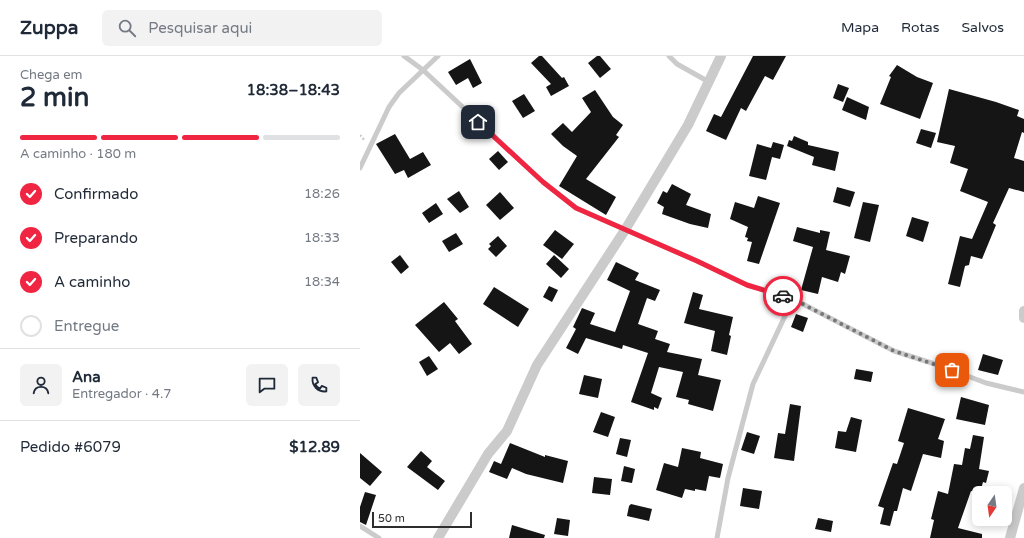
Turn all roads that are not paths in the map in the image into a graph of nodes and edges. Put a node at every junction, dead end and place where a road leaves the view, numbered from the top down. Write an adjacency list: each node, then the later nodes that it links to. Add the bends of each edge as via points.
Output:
1 (404, 56): 5 (lane)
2 (438, 56): 5 (lane)
3 (669, 56): 6 (lane, via 677,64)
4 (722, 56): 6 (street)
5 (423, 70): 7 (lane, via 399,93 389,107); 8 (lane, via 543,182 576,208)
6 (709, 82): 8 (street, via 688,125)
7 (360, 168)
8 (625, 230): 9 (lane, via 747,285); 16 (street, via 537,365 507,432 488,454)
9 (793, 299): 12 (lane, via 894,351 986,383); 17 (lane, via 753,384 728,478)
10 (1024, 311): 11 (street)
11 (1024, 318)
12 (1024, 392)
13 (1024, 488): 18 (street)
14 (360, 526): 15 (lane)
15 (379, 538)
16 (438, 538)
17 (717, 538)
18 (1010, 538)

